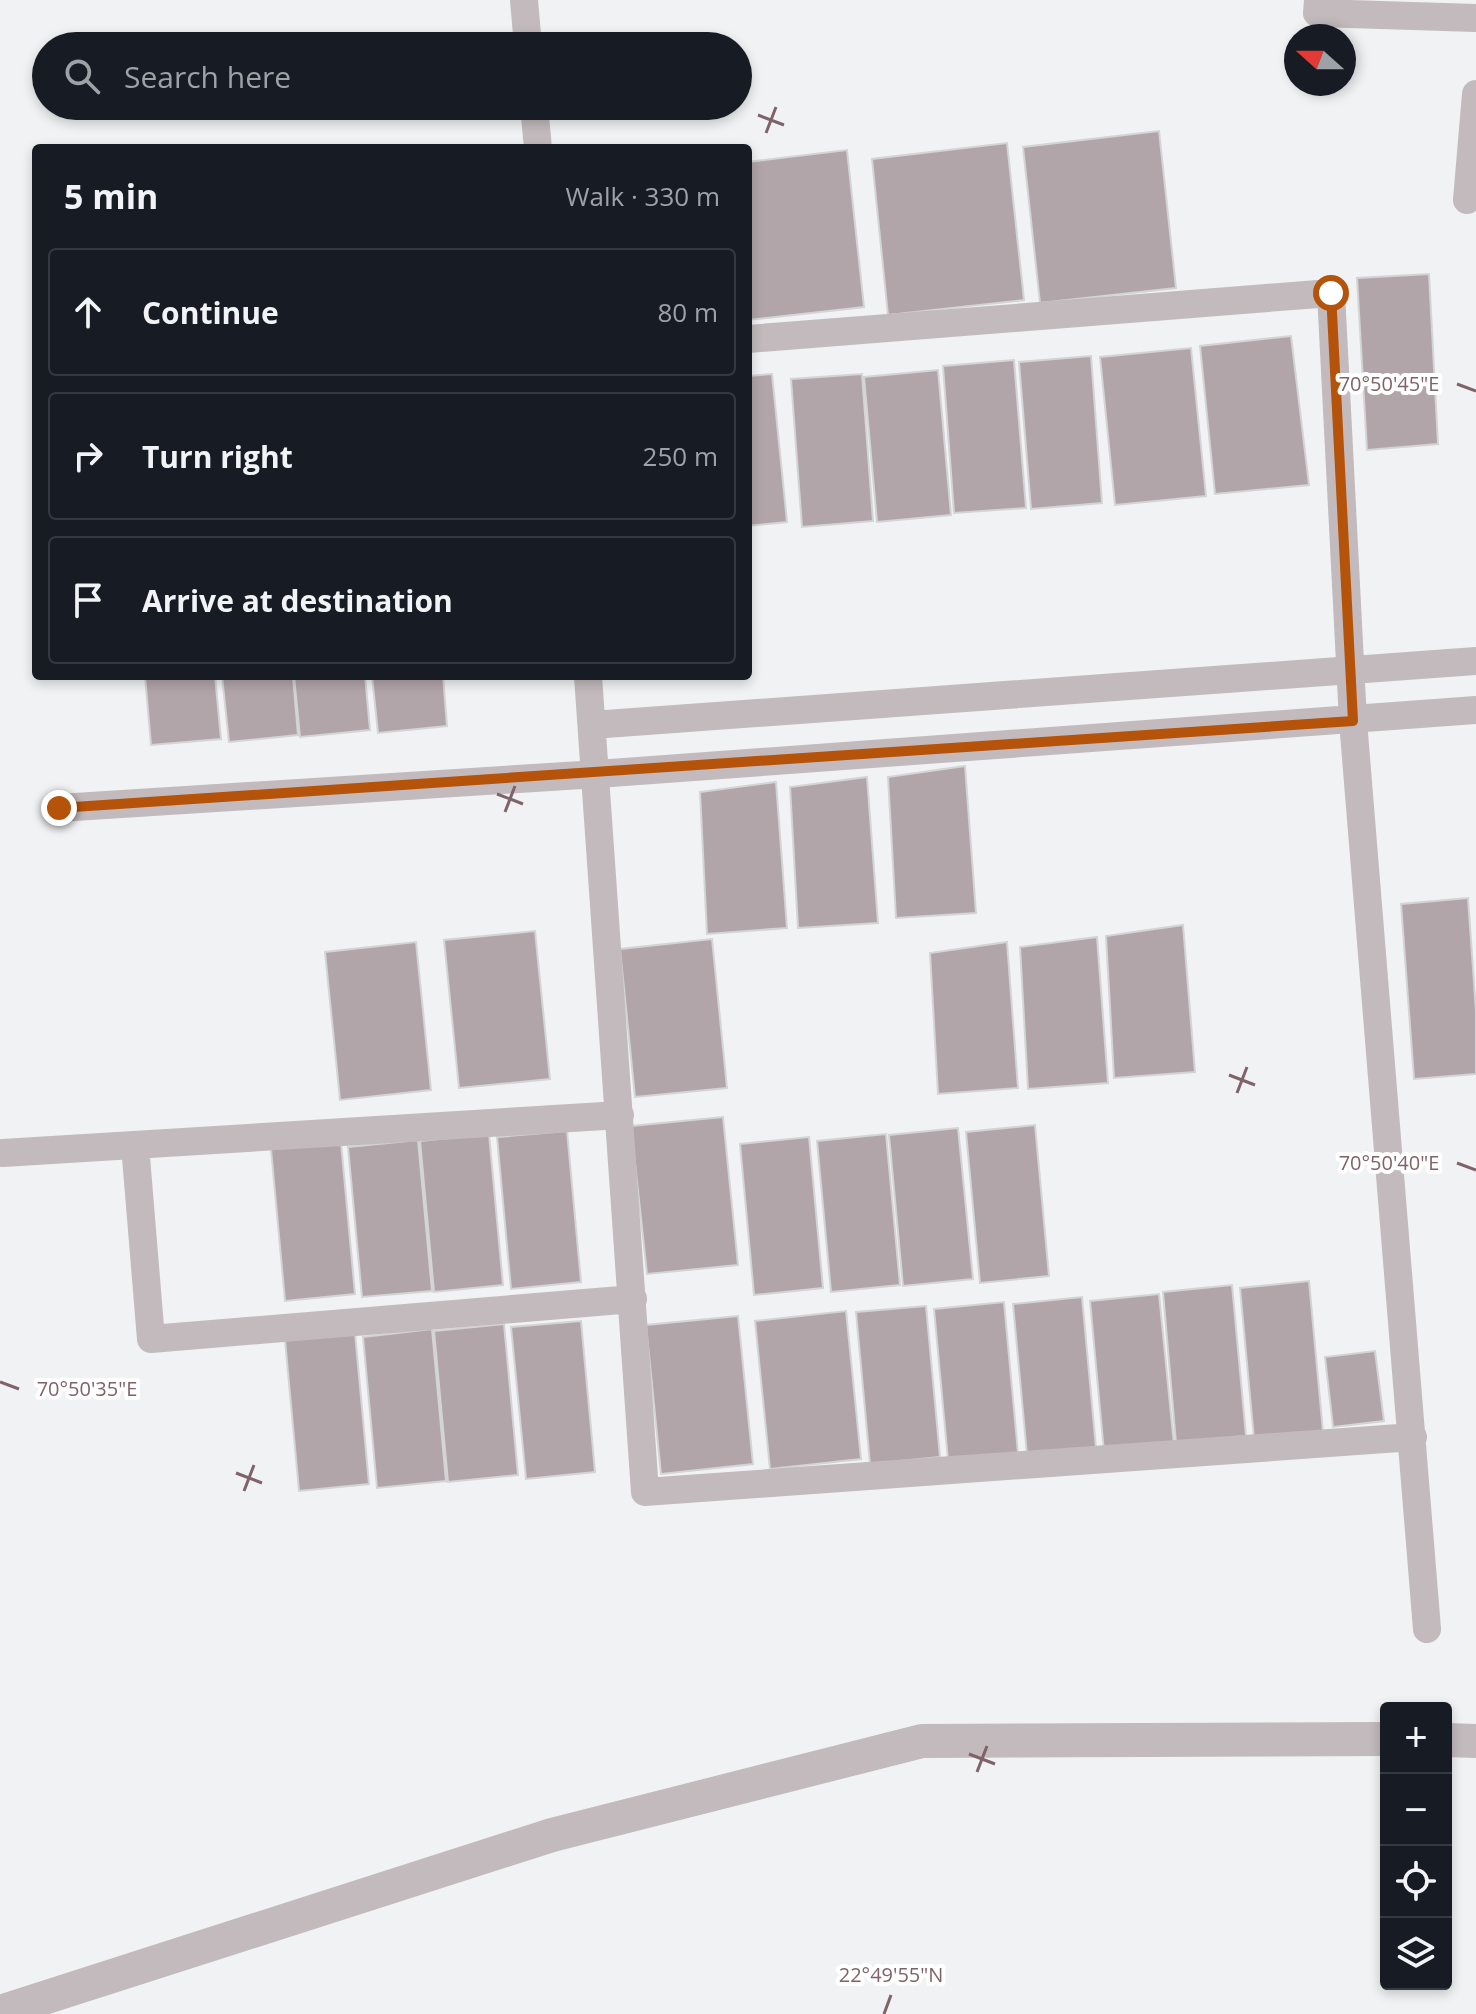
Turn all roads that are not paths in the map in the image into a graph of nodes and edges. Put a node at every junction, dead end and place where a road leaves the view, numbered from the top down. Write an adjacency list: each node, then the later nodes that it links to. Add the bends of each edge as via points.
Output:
1 (524, 0): 4 (street)
2 (1318, 0): 3 (street, via 1317,13)
3 (1476, 18)
4 (527, 32)
5 (1476, 94): 8 (street)
6 (535, 120): 7 (street)
7 (538, 144)
8 (1467, 200)
9 (752, 339): 11 (street, via 1331,293)
10 (1476, 661): 11 (street)
11 (1351, 671): 14 (street); 15 (street)
12 (588, 680): 15 (street)
13 (1476, 710): 14 (street)
14 (1353, 721): 16 (street); 22 (street)
15 (592, 725): 16 (street)
16 (597, 774): 17 (street); 18 (street)
17 (59, 808)
18 (620, 1115): 19 (street); 21 (street)
19 (135, 1145): 20 (street); 21 (street, via 151,1339)
20 (3, 1153)
21 (633, 1299): 22 (street, via 645,1492)
22 (1413, 1437): 23 (street)
23 (1427, 1629)
24 (1380, 1739): 27 (street, via 922,1741 552,1835)
25 (1452, 1740): 26 (street)
26 (1476, 1741)
27 (0, 2012)

